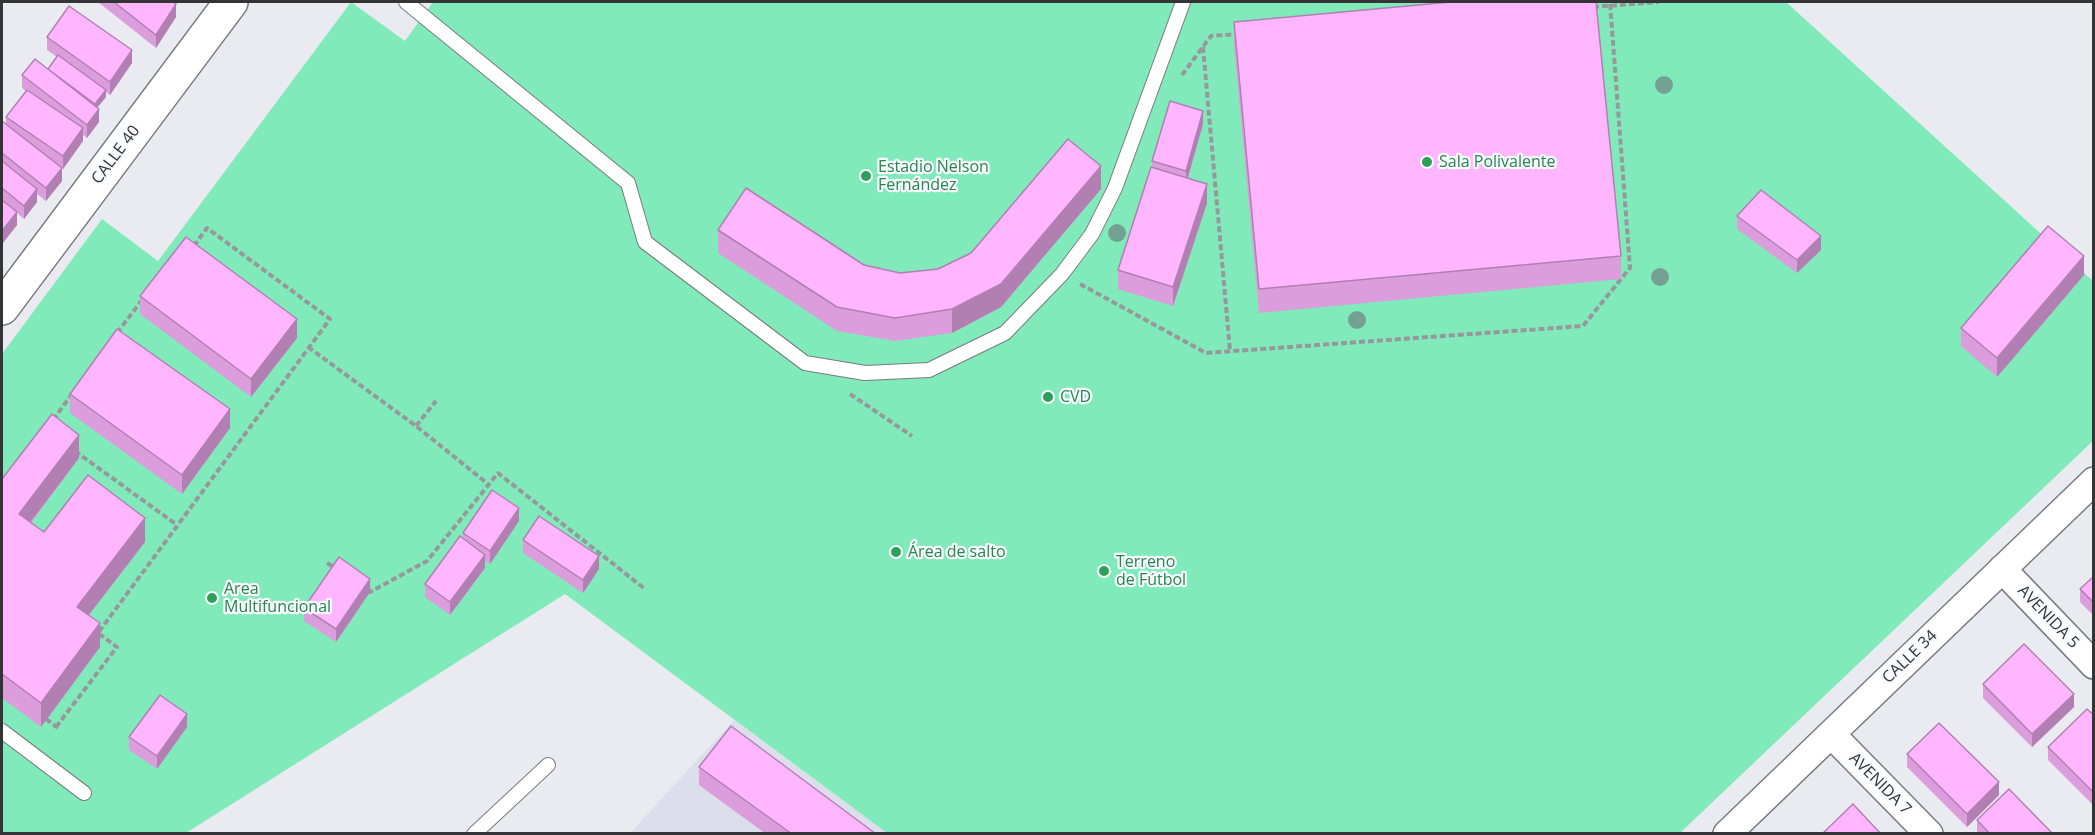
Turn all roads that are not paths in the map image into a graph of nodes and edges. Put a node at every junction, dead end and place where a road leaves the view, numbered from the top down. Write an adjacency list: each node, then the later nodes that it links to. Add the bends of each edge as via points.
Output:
1 (231, 2): 4 (main road, CALLE 40)
2 (406, 2): 3 (lane, via 628,183 645,242 805,363 865,373 929,370 1005,333 1062,274 1092,234 1115,188)
3 (1183, 2)
4 (2, 308)
5 (2094, 480): 6 (street, CALLE 34)
6 (2002, 569): 7 (street, AVENIDA 5); 9 (street, CALLE 34)
7 (2094, 665)
8 (2, 731): 11 (lane)
9 (1831, 734): 13 (street, CALLE 34); 14 (street, AVENIDA 7)
10 (548, 765): 12 (lane)
11 (84, 793)
12 (474, 834)
13 (1727, 834)
14 (1929, 834)

